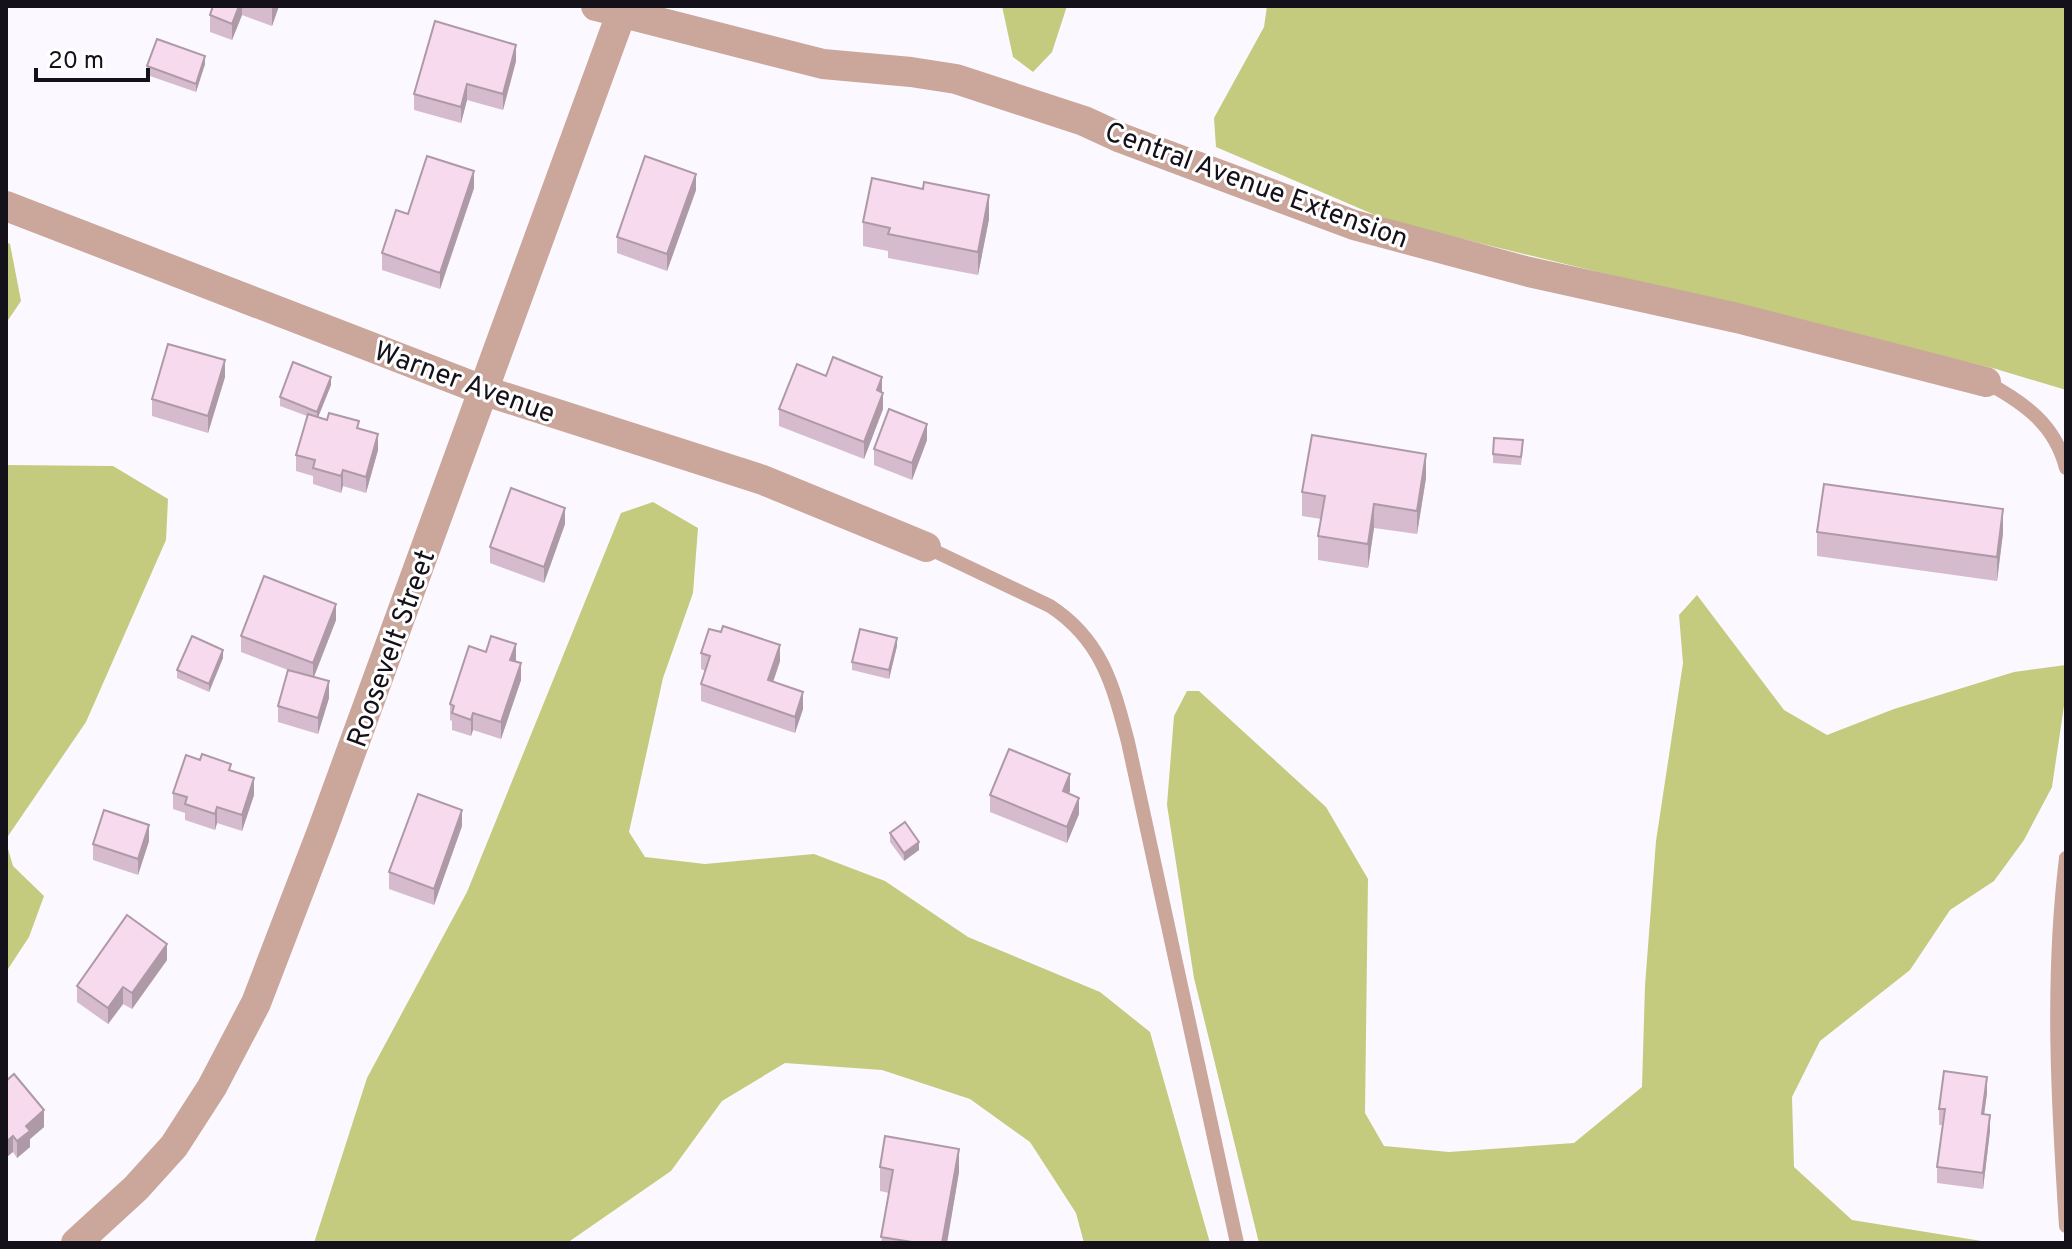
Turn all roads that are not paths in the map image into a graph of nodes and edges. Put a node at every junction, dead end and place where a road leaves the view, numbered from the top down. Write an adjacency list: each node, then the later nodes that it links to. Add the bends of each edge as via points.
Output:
1 (614, 9): 3 (street, Central Avenue Extension, via 823,64 911,72 980,86 1354,225); 4 (street, Roosevelt Street)
2 (6, 206): 4 (street, Warner Avenue)
3 (1986, 382): 5 (lane, via 2038,417)
4 (485, 391): 6 (street, Warner Avenue, via 763,480); 9 (street, Roosevelt Street, via 256,1003 174,1146)
5 (2066, 468)
6 (926, 547): 10 (lane, via 1069,618 1105,666 1128,742)
7 (2066, 858): 8 (lane, via 2056,1038)
8 (2066, 1226)
9 (76, 1243)
10 (1237, 1243)

